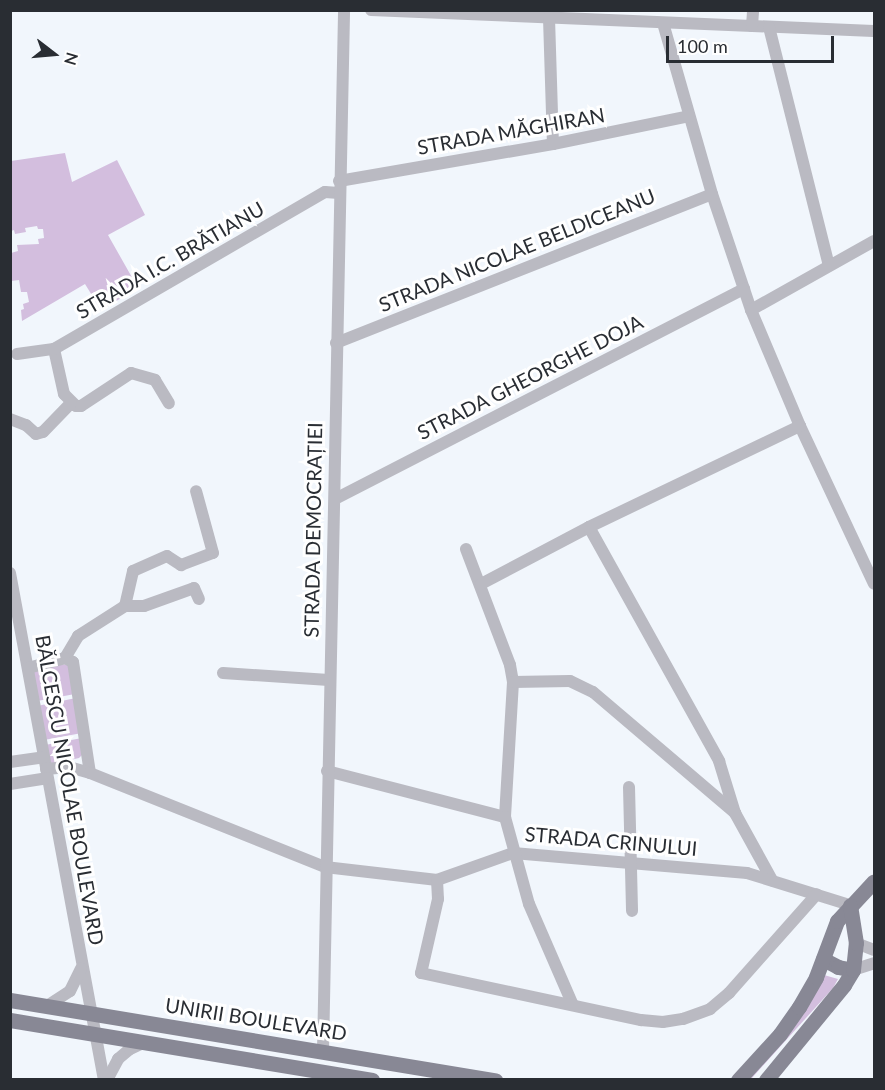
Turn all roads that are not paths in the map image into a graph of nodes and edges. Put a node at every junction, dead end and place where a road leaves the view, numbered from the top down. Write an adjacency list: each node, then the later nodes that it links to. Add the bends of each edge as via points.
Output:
1 (344, 10): 13 (street, STRADA DEMOCRAȚIEI)
2 (371, 10): 4 (street)
3 (753, 10): 8 (street)
4 (440, 12): 6 (street)
5 (565, 15): 6 (street); 7 (street)
6 (549, 18): 12 (street)
7 (663, 23): 8 (street); 11 (street)
8 (752, 26): 9 (street)
9 (768, 27): 10 (street); 16 (street)
10 (874, 31)
11 (689, 116): 12 (street, STRADA MĂGHIRAN); 14 (street)
12 (553, 144): 13 (street, STRADA MĂGHIRAN)
13 (339, 187): 19 (street, STRADA DEMOCRAȚIEI); 20 (street, STRADA I.C. BRĂTIANU)
14 (712, 194): 17 (street); 19 (street, STRADA NICOLAE BELDICEANU)
15 (874, 241): 16 (street)
16 (829, 266): 18 (street)
17 (744, 290): 18 (street); 27 (street, STRADA GHEORGHE DOJA)
18 (751, 310): 25 (street)
19 (336, 343): 27 (street, STRADA DEMOCRAȚIEI)
20 (54, 349): 21 (street, STRADA I.C. BRĂTIANU); 22 (street, via 64,394)
21 (17, 354)
22 (72, 403): 23 (street, via 81,406 131,373 155,381); 24 (street, via 43,432 36,434 26,424)
23 (169, 403)
24 (10, 419)
25 (800, 426): 28 (street); 32 (street)
26 (196, 491): 34 (street, via 213,553 181,565 167,556 133,571)
27 (334, 499): 38 (street, STRADA DEMOCRAȚIEI)
28 (589, 527): 31 (street); 46 (street, via 719,760)
29 (466, 549): 31 (street)
30 (10, 573): 36 (street, BĂLCESCU NICOLAE BOULEVARD)
31 (481, 584): 39 (street)
32 (874, 584)
33 (199, 599): 34 (street, via 194,588 144,606)
34 (125, 606): 35 (street, via 78,636)
35 (65, 658): 36 (street); 43 (street, via 74,662 76,671)
36 (28, 668): 41 (street, BĂLCESCU NICOLAE BOULEVARD)
37 (223, 673): 38 (street)
38 (329, 680): 42 (street, STRADA DEMOCRAȚIEI)
39 (513, 682): 46 (street, via 557,680 581,684); 47 (street)
40 (10, 762): 41 (street)
41 (46, 768): 43 (street, via 69,767); 44 (street); 62 (street, BĂLCESCU NICOLAE BOULEVARD)
42 (327, 771): 47 (street, STRADA CRINULUI); 50 (street, STRADA DEMOCRAȚIEI)
43 (90, 773): 50 (street)
44 (10, 784)
45 (629, 787): 49 (street)
46 (735, 813): 52 (street)
47 (505, 816): 48 (street, STRADA CRINULUI)
48 (513, 853): 49 (street, STRADA CRINULUI); 51 (street); 65 (street, via 529,904)
49 (630, 863): 52 (street, STRADA CRINULUI, via 747,873); 56 (street)
50 (325, 867): 51 (street); 71 (street, STRADA DEMOCRAȚIEI)
51 (437, 880): 65 (street, via 438,899 421,973)
52 (772, 880): 54 (street, STRADA CRINULUI)
53 (874, 881): 55 (main road)
54 (817, 894): 55 (street, STRADA CRINULUI); 65 (street, via 745,977 710,1009 663,1022)
55 (850, 905): 57 (main road); 58 (main road)
56 (632, 911)
57 (830, 938): 58 (main road); 60 (main road)
58 (856, 943): 59 (street); 63 (main road)
59 (874, 950)
60 (823, 959): 63 (main road); 72 (main road, via 799,1007)
61 (874, 963): 63 (street)
62 (82, 966): 66 (street, via 70,991); 67 (street, BĂLCESCU NICOLAE BOULEVARD)
63 (853, 970): 73 (main road)
64 (10, 1000): 66 (main road, UNIRII BOULEVARD)
65 (572, 1003)
66 (47, 1006): 67 (main road, UNIRII BOULEVARD)
67 (90, 1014): 69 (street, BĂLCESCU NICOLAE BOULEVARD); 71 (main road, UNIRII BOULEVARD)
68 (10, 1020): 69 (main road, UNIRII BOULEVARD)
69 (94, 1034): 70 (main road, UNIRII BOULEVARD); 75 (street, BĂLCESCU NICOLAE BOULEVARD)
70 (143, 1043): 74 (main road, UNIRII BOULEVARD); 75 (street, via 118,1059)
71 (323, 1051): 77 (main road, UNIRII BOULEVARD)
72 (763, 1053): 78 (main road); 79 (main road)
73 (779, 1064): 80 (main road); 81 (main road)
74 (350, 1078): 76 (main road, UNIRII BOULEVARD)
75 (105, 1080)
76 (372, 1080)
77 (495, 1080)
78 (727, 1080)
79 (738, 1080)
80 (766, 1080)
81 (781, 1080)

